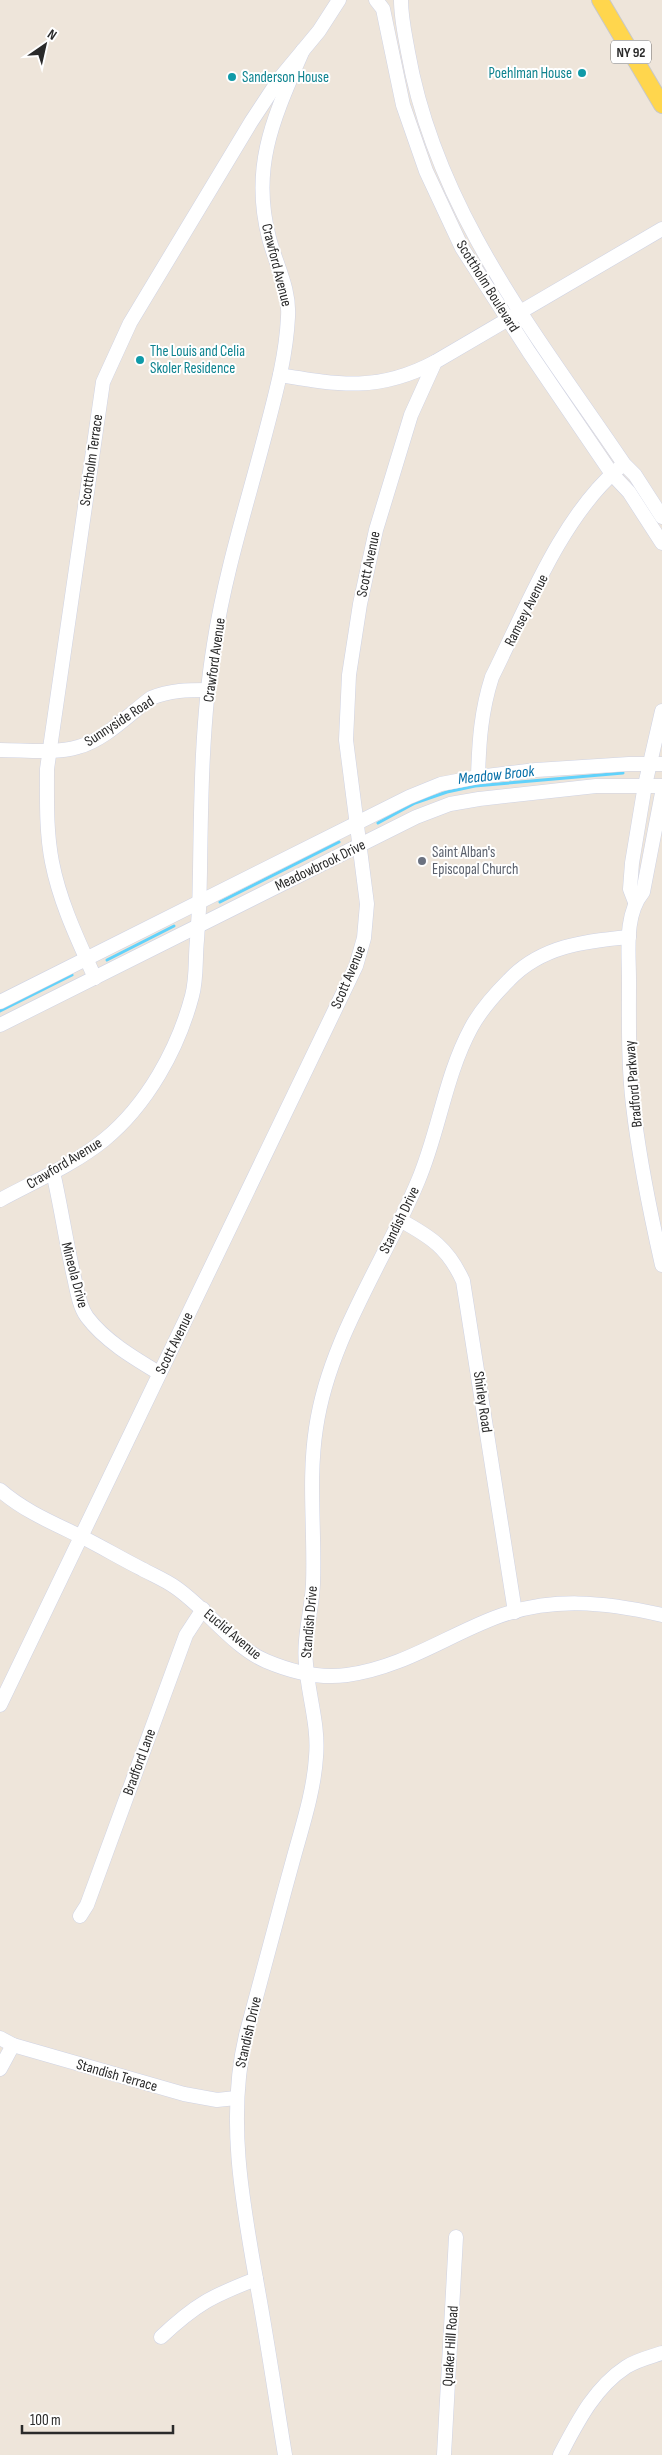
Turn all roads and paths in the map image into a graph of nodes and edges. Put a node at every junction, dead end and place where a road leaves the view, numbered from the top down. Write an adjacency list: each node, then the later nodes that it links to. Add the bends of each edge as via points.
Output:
1 (339, 0): 5 (street, Scottholm Terrace)
2 (376, 0): 9 (street, Scottholm Boulevard, via 383,9 403,105 426,171 462,248)
3 (401, 0): 8 (street, Scottholm Boulevard, via 414,86 440,166 483,252)
4 (600, 0): 6 (main road, NY 92)
5 (302, 50): 11 (street, Crawford Avenue, via 269,133 262,175 265,219 286,290 289,312); 19 (street, Scottholm Terrace, via 238,144 130,323 103,382)
6 (662, 104)
7 (662, 228): 8 (street)
8 (521, 312): 9 (street); 12 (street, Scottholm Boulevard)
9 (508, 319): 10 (street); 13 (street, Scottholm Boulevard)
10 (435, 362): 11 (street, via 402,378 363,384 336,384); 25 (street, Scott Avenue, via 412,415 386,491 360,604 349,675 346,740)
11 (280, 375): 16 (street, Crawford Avenue, via 227,584)
12 (624, 464): 13 (street, Ramsey Avenue); 14 (street, Scottholm Boulevard, via 635,474)
13 (612, 474): 15 (street, Scottholm Boulevard, via 629,492); 21 (street, Ramsey Avenue, via 592,492 571,522 492,677 479,730)
14 (662, 518)
15 (662, 543)
16 (208, 690): 19 (street, Sunnyside Road, via 162,693 94,740 77,748); 27 (street, Crawford Avenue)
17 (662, 711): 20 (street, Bradford Parkway)
18 (0, 750): 19 (street, Sunnyside Road)
19 (50, 750): 31 (street, Scottholm Terrace, via 47,813 52,861 70,922)
20 (656, 764): 21 (street, Meadowbrook Drive, via 536,770); 22 (street, Bradford Parkway)
21 (478, 777): 25 (street, Meadowbrook Drive, via 441,784)
22 (645, 785): 23 (street, Meadowbrook Drive); 26 (street, Meadowbrook Drive, via 596,786 450,804 416,817); 28 (street, Bradford Parkway, via 630,889)
23 (662, 786)
24 (662, 793): 28 (street, Bradford Parkway, via 643,892)
25 (357, 823): 26 (street, Scott Avenue); 27 (street, Meadowbrook Drive)
26 (360, 846): 29 (street, Meadowbrook Drive); 39 (street, Scott Avenue, via 368,904 364,938 356,966)
27 (200, 901): 29 (street, Crawford Avenue); 31 (street, Meadowbrook Drive)
28 (635, 902): 30 (street, Bradford Parkway)
29 (198, 927): 32 (street, Meadowbrook Drive); 35 (street, Crawford Avenue, via 196,975 188,1010 171,1052 148,1090 118,1128)
30 (629, 937): 37 (street, Standish Drive, via 588,940 546,953 511,977 483,1010 470,1028 419,1179); 38 (street, Bradford Parkway, via 628,1044 633,1105)
31 (86, 958): 32 (street, Scottholm Terrace); 33 (street, Meadowbrook Drive)
32 (95, 978): 34 (street, Meadowbrook Drive)
33 (0, 1002)
34 (0, 1025)
35 (53, 1172): 36 (street, Crawford Avenue); 39 (street, Mineola Drive, via 80,1302 87,1317 130,1356)
36 (0, 1200)
37 (400, 1220): 43 (street, Shirley Road, via 443,1247 463,1281); 45 (street, Standish Drive, via 338,1348 316,1427 310,1481 313,1585 305,1662)
38 (661, 1260)
39 (159, 1373): 41 (street, Scott Avenue)
40 (0, 1490): 41 (street, Euclid Avenue, via 14,1502)
41 (81, 1537): 42 (street, Euclid Avenue, via 174,1586); 46 (street, Scott Avenue)
42 (203, 1609): 45 (street, Euclid Avenue, via 264,1661); 47 (street, Bradford Lane, via 186,1635 87,1905)
43 (515, 1612): 44 (street, Euclid Avenue, via 584,1602 624,1606); 45 (street, Euclid Avenue, via 384,1668 347,1675)
44 (662, 1615)
45 (308, 1675): 51 (street, Standish Drive, via 316,1729 316,1758 307,1808 246,2034)
46 (0, 1705)
47 (80, 1916)
48 (0, 2038): 49 (street, Standish Terrace)
49 (13, 2045): 50 (street); 51 (street, Standish Terrace, via 184,2094 217,2100)
50 (0, 2069)
51 (236, 2098): 53 (street, Standish Drive, via 238,2159)
52 (456, 2237): 57 (street, Quaker Hill Road)
53 (256, 2279): 54 (street, via 214,2295 195,2307); 56 (street, Standish Drive)
54 (162, 2337)
55 (662, 2353): 58 (street, via 627,2366 607,2383 585,2409)
56 (285, 2455)
57 (444, 2455)
58 (560, 2455)

